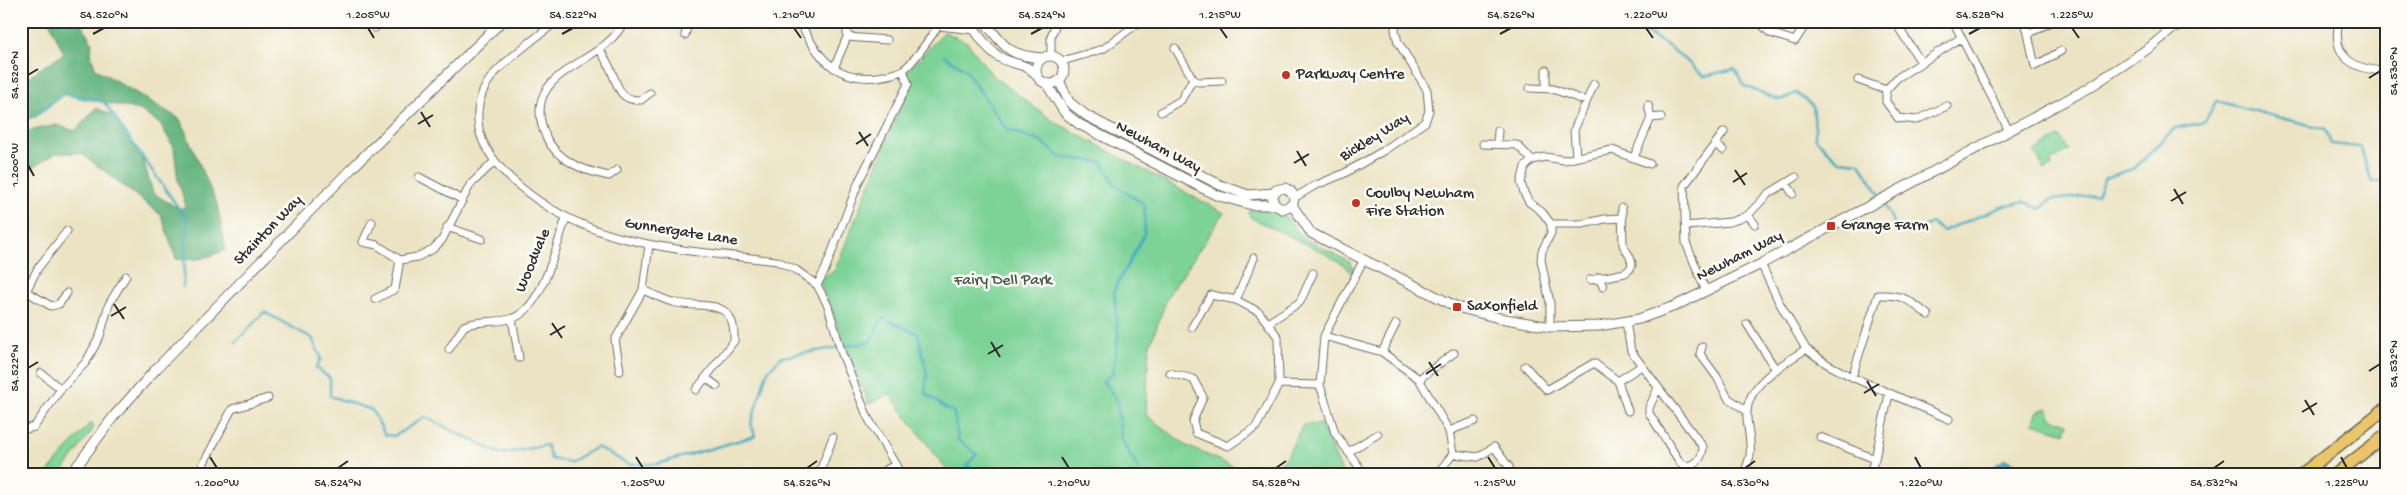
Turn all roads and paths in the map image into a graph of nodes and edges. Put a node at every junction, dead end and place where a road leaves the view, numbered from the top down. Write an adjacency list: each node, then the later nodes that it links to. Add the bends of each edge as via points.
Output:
1 (502, 21): 156 (street, Stainton Way, via 157,368 114,416)
2 (557, 21): 67 (street, Gunnergate Lane, via 492,76 478,105 480,139)
3 (624, 21): 30 (street, via 611,42)
4 (689, 21): 25 (street)
5 (799, 21): 36 (street, via 812,46)
6 (848, 21): 26 (street)
7 (984, 21): 32 (street, via 1006,49 1026,57)
8 (1057, 21): 32 (street)
9 (1141, 21): 34 (street, via 1103,49)
10 (1396, 21): 76 (street, Bickley Way, via 1398,42 1428,90 1429,112 1425,122 1383,151 1314,186)
11 (1758, 21): 12 (street, via 1770,32 1795,41)
12 (1808, 21)
13 (1914, 21): 35 (street, via 1900,30)
14 (1953, 21): 27 (street)
15 (2000, 21): 22 (street)
16 (2025, 21): 24 (street)
17 (2053, 21): 24 (street)
18 (2182, 21): 58 (street, Newham Way, via 2149,48 2087,89)
19 (2327, 21): 20 (street)
20 (2338, 22): 39 (street, via 2340,52 2351,64)
21 (941, 23): 23 (street); 37 (street)
22 (1991, 24)
23 (972, 25): 40 (street, Newham Way, via 1000,58 1029,67)
24 (2028, 34): 31 (street, via 2035,66)
25 (685, 35)
26 (847, 37): 28 (street); 36 (street)
27 (1961, 38): 35 (street); 58 (street)
28 (887, 40)
29 (1174, 48): 41 (street)
30 (600, 50): 50 (street, via 624,97 641,100); 69 (street, via 557,76 547,88 541,104 541,121 547,138 566,160 577,167 610,176)
31 (2061, 51)
32 (1047, 57): 40 (street, via 1037,65); 42 (street, Newham Way, via 1062,64 1063,73)
33 (2386, 59): 39 (street)
34 (1066, 60)
35 (1921, 62): 49 (street)
36 (834, 68): 37 (street, via 861,78)
37 (903, 70): 98 (street, via 908,84 859,181)
38 (1546, 70): 48 (street)
39 (2384, 73)
40 (1036, 74): 45 (street, Newham Way)
41 (1194, 79): 44 (street, via 1198,82); 54 (street, via 1181,100)
42 (1059, 80): 45 (street); 73 (street, Newham Way, via 1069,102 1087,116 1220,185 1248,194)
43 (1858, 80): 49 (street)
44 (1222, 81)
45 (1046, 84): 77 (street, Newham Way, via 1065,113 1079,124 1216,195 1252,205)
46 (1594, 84): 51 (street)
47 (1530, 88): 48 (street)
48 (1546, 88): 51 (street)
49 (1886, 90): 53 (street, via 1886,102 1898,118 1916,120)
50 (650, 93)
51 (1586, 101): 65 (street, via 1574,130)
52 (1648, 105): 56 (street)
53 (1948, 106)
54 (1161, 112)
55 (1661, 117): 56 (street)
56 (1650, 118): 64 (street)
57 (1498, 131): 61 (street)
58 (2009, 131): 93 (street, Newham Way)
59 (1724, 132): 62 (street)
60 (1483, 144): 61 (street)
61 (1497, 144): 66 (street, via 1517,145)
62 (1715, 144): 63 (street); 85 (street, via 1684,186)
63 (1723, 150)
64 (1634, 157): 65 (street, via 1612,150); 68 (street)
65 (1576, 158): 66 (street)
66 (1532, 160): 83 (street, via 1522,174 1524,193)
67 (494, 162): 75 (street, via 470,184); 80 (street, Gunnergate Lane, via 541,203)
68 (1650, 164)
69 (616, 170)
70 (420, 177): 75 (street)
71 (1796, 177): 72 (street)
72 (1786, 183): 74 (street); 79 (street, via 1768,194)
73 (1274, 193): 76 (street, Newham Way, via 1285,188 1292,191); 77 (street)
74 (1793, 194)
75 (461, 199): 86 (street)
76 (1293, 201): 77 (street, Newham Way, via 1282,209); 92 (street, Newham Way, via 1312,233)
77 (1275, 205)
78 (1622, 208): 81 (street)
79 (1748, 215): 84 (street); 85 (street, via 1730,222)
80 (566, 218): 89 (street, Gunnergate Lane, via 605,235); 108 (street, Woodvale, via 537,297)
81 (1621, 218): 83 (street, via 1582,224); 96 (street, via 1623,245 1632,264 1625,273)
82 (372, 222): 91 (street, via 363,242 377,245)
83 (1551, 224): 114 (street, via 1541,260 1550,303)
84 (1755, 224)
85 (1686, 226): 102 (street, via 1688,250)
86 (447, 227): 88 (street); 91 (street, via 442,240 433,249 417,258)
87 (67, 230): 101 (street, via 38,268)
88 (482, 238)
89 (649, 245): 98 (street, Gunnergate Lane, via 777,261); 100 (street)
90 (1254, 258): 106 (street)
91 (400, 260): 104 (street, via 394,289)
92 (1363, 261): 114 (street, Newham Way, via 1457,307 1495,318); 115 (street)
93 (1761, 264): 102 (street, Newham Way); 118 (street)
94 (1313, 273): 110 (street, via 1300,302)
95 (126, 276): 136 (street, via 110,304 100,336 86,362)
96 (1599, 277): 97 (street); 99 (street)
97 (1590, 280)
98 (817, 285): 154 (street, Gunnergate Lane, via 828,306 842,354 868,418)
99 (1603, 287)
100 (642, 290): 125 (street, via 615,340); 129 (street, via 672,302 715,306 729,314 734,326 734,341)
101 (27, 292): 103 (street, via 51,306 59,304); 105 (street)
102 (1706, 292): 109 (street, Newham Way)
103 (67, 293)
104 (375, 299)
105 (21, 300)
106 (1236, 300): 110 (street, via 1260,312); 113 (street, via 1210,295)
107 (1928, 315): 128 (street, via 1896,294 1878,295)
108 (512, 319): 117 (street, Woodvale, via 464,326); 121 (street)
109 (1626, 322): 114 (street, Newham Way); 123 (street, via 1630,351)
110 (1268, 323): 132 (street, via 1278,336)
111 (1396, 324): 119 (street)
112 (1747, 324): 124 (street)
113 (1192, 327)
114 (1550, 327)
115 (1324, 336): 119 (street); 134 (street)
116 (1702, 347): 142 (street, via 1700,354 1728,398)
117 (449, 349)
118 (1806, 349): 124 (street); 128 (street)
119 (1382, 352): 130 (street)
120 (1454, 353): 130 (street)
121 (519, 358)
122 (1525, 366): 131 (street, via 1547,390 1594,363)
123 (1640, 367): 131 (street); 135 (street)
124 (1776, 370): 142 (street, via 1751,397)
125 (620, 371)
126 (42, 373): 136 (street)
127 (1170, 373): 132 (street, via 1193,379 1203,397 1192,421 1196,433 1228,446 1256,427)
128 (1852, 377): 138 (street)
129 (706, 378): 133 (street); 137 (street)
130 (1419, 379): 146 (street)
131 (1618, 381): 141 (street)
132 (1279, 384): 134 (street)
133 (717, 386)
134 (1320, 386): 151 (street, via 1335,433)
135 (1658, 388): 135 (street, via 1650,413 1682,464 1696,463 1703,447)
136 (61, 389): 145 (street, via 34,427)
137 (696, 390)
138 (1889, 394): 143 (street); 153 (street)
139 (268, 398): 157 (street, via 232,409)
140 (2386, 408): 165 (highway)
141 (1628, 411)
142 (1747, 411): 163 (street, via 1750,454)
143 (1949, 419)
144 (1475, 421): 146 (street)
145 (21, 430)
146 (1450, 431): 152 (street)
147 (1378, 434): 151 (street)
148 (2386, 435): 166 (highway)
149 (1820, 437): 153 (street)
150 (833, 438): 158 (street)
151 (1348, 452): 161 (street)
152 (1453, 454): 155 (street, via 1478,456 1494,447); 162 (street)
153 (1875, 459): 164 (street)
154 (895, 465): 159 (street); 160 (street, Gunnergate Lane)
155 (1509, 467)
156 (71, 474)
157 (198, 474)
158 (819, 474)
159 (878, 474)
160 (900, 474)
161 (1364, 474)
162 (1437, 474)
163 (1744, 474)
164 (1868, 474)
165 (2302, 474)
166 (2336, 474)

